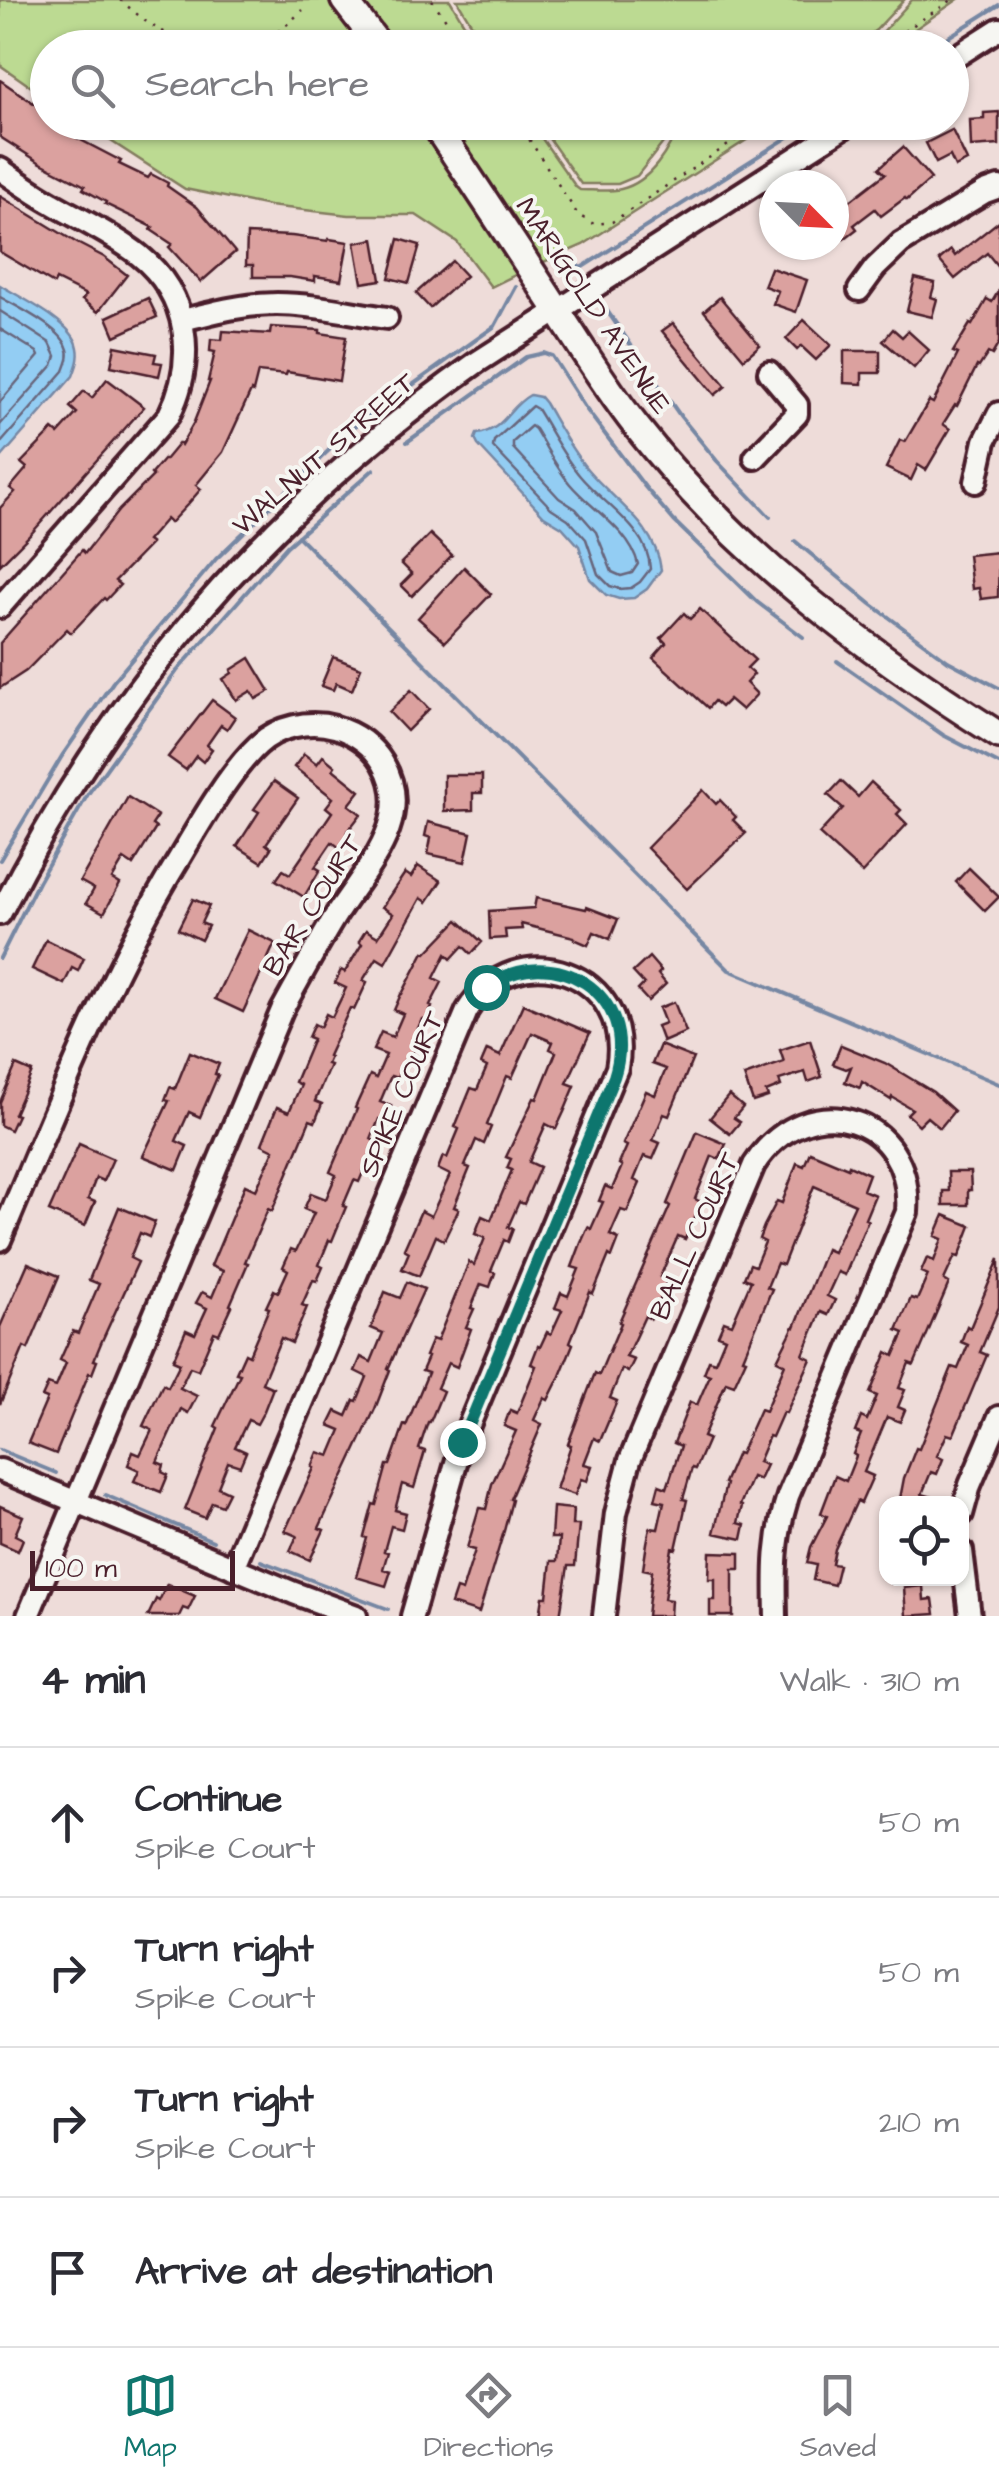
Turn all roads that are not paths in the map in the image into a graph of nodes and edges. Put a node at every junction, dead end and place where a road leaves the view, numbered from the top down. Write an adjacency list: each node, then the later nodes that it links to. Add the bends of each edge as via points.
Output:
1 (344, 0): 3 (main road)
2 (999, 29): 4 (street)
3 (367, 30)
4 (969, 48)
5 (445, 140): 10 (main road, MARIGOLD AVENUE)
6 (824, 140): 10 (street, WALNUT STREET)
7 (0, 170): 12 (street, via 148,262 168,286)
8 (999, 187): 9 (street, via 901,243)
9 (859, 290)
10 (558, 310): 18 (main road, MARIGOLD AVENUE, via 638,428 752,552 862,643); 19 (street, WALNUT STREET, via 383,432 239,566 106,731)
11 (387, 318): 12 (street, via 276,304)
12 (182, 320): 17 (street, via 186,366 169,415)
13 (769, 372): 15 (street, via 797,414)
14 (999, 413): 16 (street)
15 (755, 458)
16 (976, 482)
17 (0, 607)
18 (999, 735)
19 (0, 914)
20 (0, 1240): 24 (street, BAR COURT, via 117,968 218,798 258,745 284,729 314,724 358,736 392,780 388,836 282,1010)
21 (999, 1417): 23 (street)
22 (0, 1470): 24 (street)
23 (967, 1496)
24 (76, 1502): 25 (street); 27 (street, BAR COURT)
25 (233, 1568): 28 (street); 29 (street, SPIKE COURT, via 466,1011 503,976 533,968 563,972 590,985 609,1008 619,1041 617,1068 468,1428)
26 (966, 1586): 32 (street)
27 (28, 1616)
28 (356, 1616)
29 (412, 1616)
30 (604, 1616): 31 (street, BALL COURT, via 616,1513 630,1460 754,1164 789,1128 836,1118 868,1129 893,1152 904,1172 907,1212 788,1496 775,1554)
31 (776, 1616)
32 (970, 1616)

